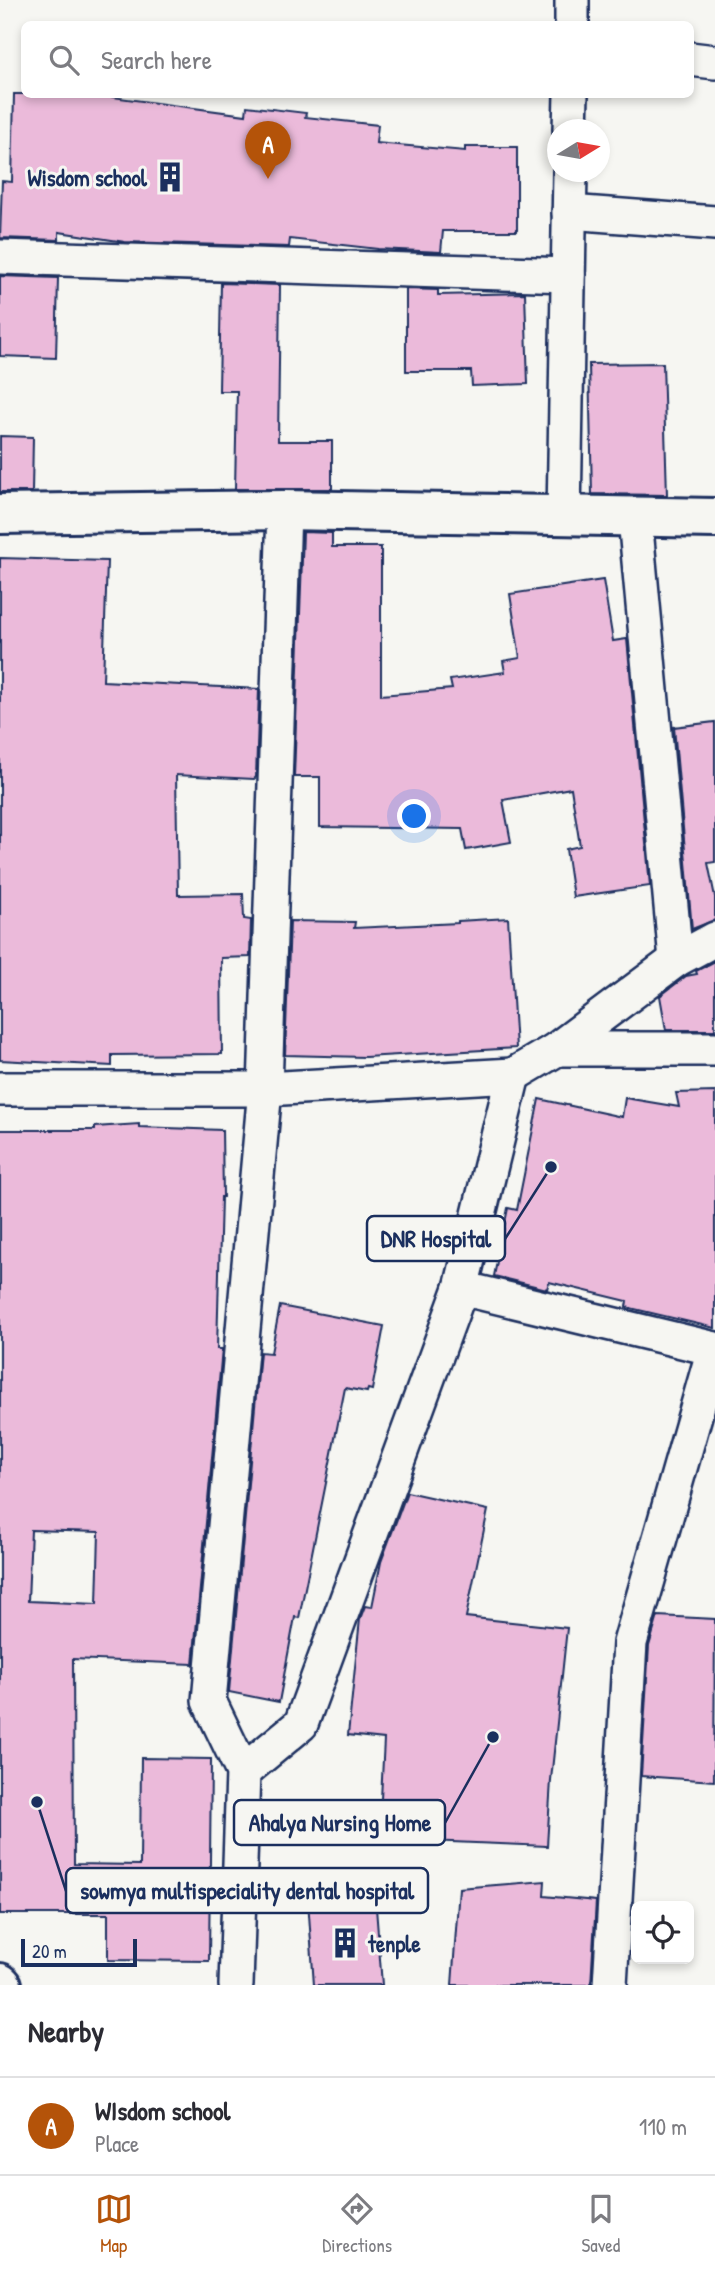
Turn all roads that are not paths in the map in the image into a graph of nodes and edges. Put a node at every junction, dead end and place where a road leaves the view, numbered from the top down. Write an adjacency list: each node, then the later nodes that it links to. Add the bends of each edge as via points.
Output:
1 (572, 0): 2 (street)
2 (572, 21)
3 (694, 59): 4 (street)
4 (715, 62)
5 (571, 98): 6 (street)
6 (570, 119)
7 (570, 182): 8 (street)
8 (569, 212): 9 (street); 11 (street)
9 (715, 223)
10 (0, 257): 11 (street)
11 (568, 275): 14 (street)
12 (284, 510): 13 (street); 14 (street); 22 (street)
13 (0, 514)
14 (564, 516): 15 (street)
15 (635, 517): 16 (street); 18 (street)
16 (715, 518)
17 (715, 939): 18 (street)
18 (676, 960): 19 (street)
19 (557, 1049): 20 (street); 21 (street)
20 (715, 1049)
21 (513, 1075): 22 (street); 24 (street)
22 (265, 1088): 23 (street); 26 (street, via 209,1701)
23 (0, 1089)
24 (461, 1289): 25 (street); 26 (street, via 301,1724)
25 (714, 1349): 28 (street, via 631,1643)
26 (243, 1772): 27 (street)
27 (236, 1985)
28 (610, 1985)

